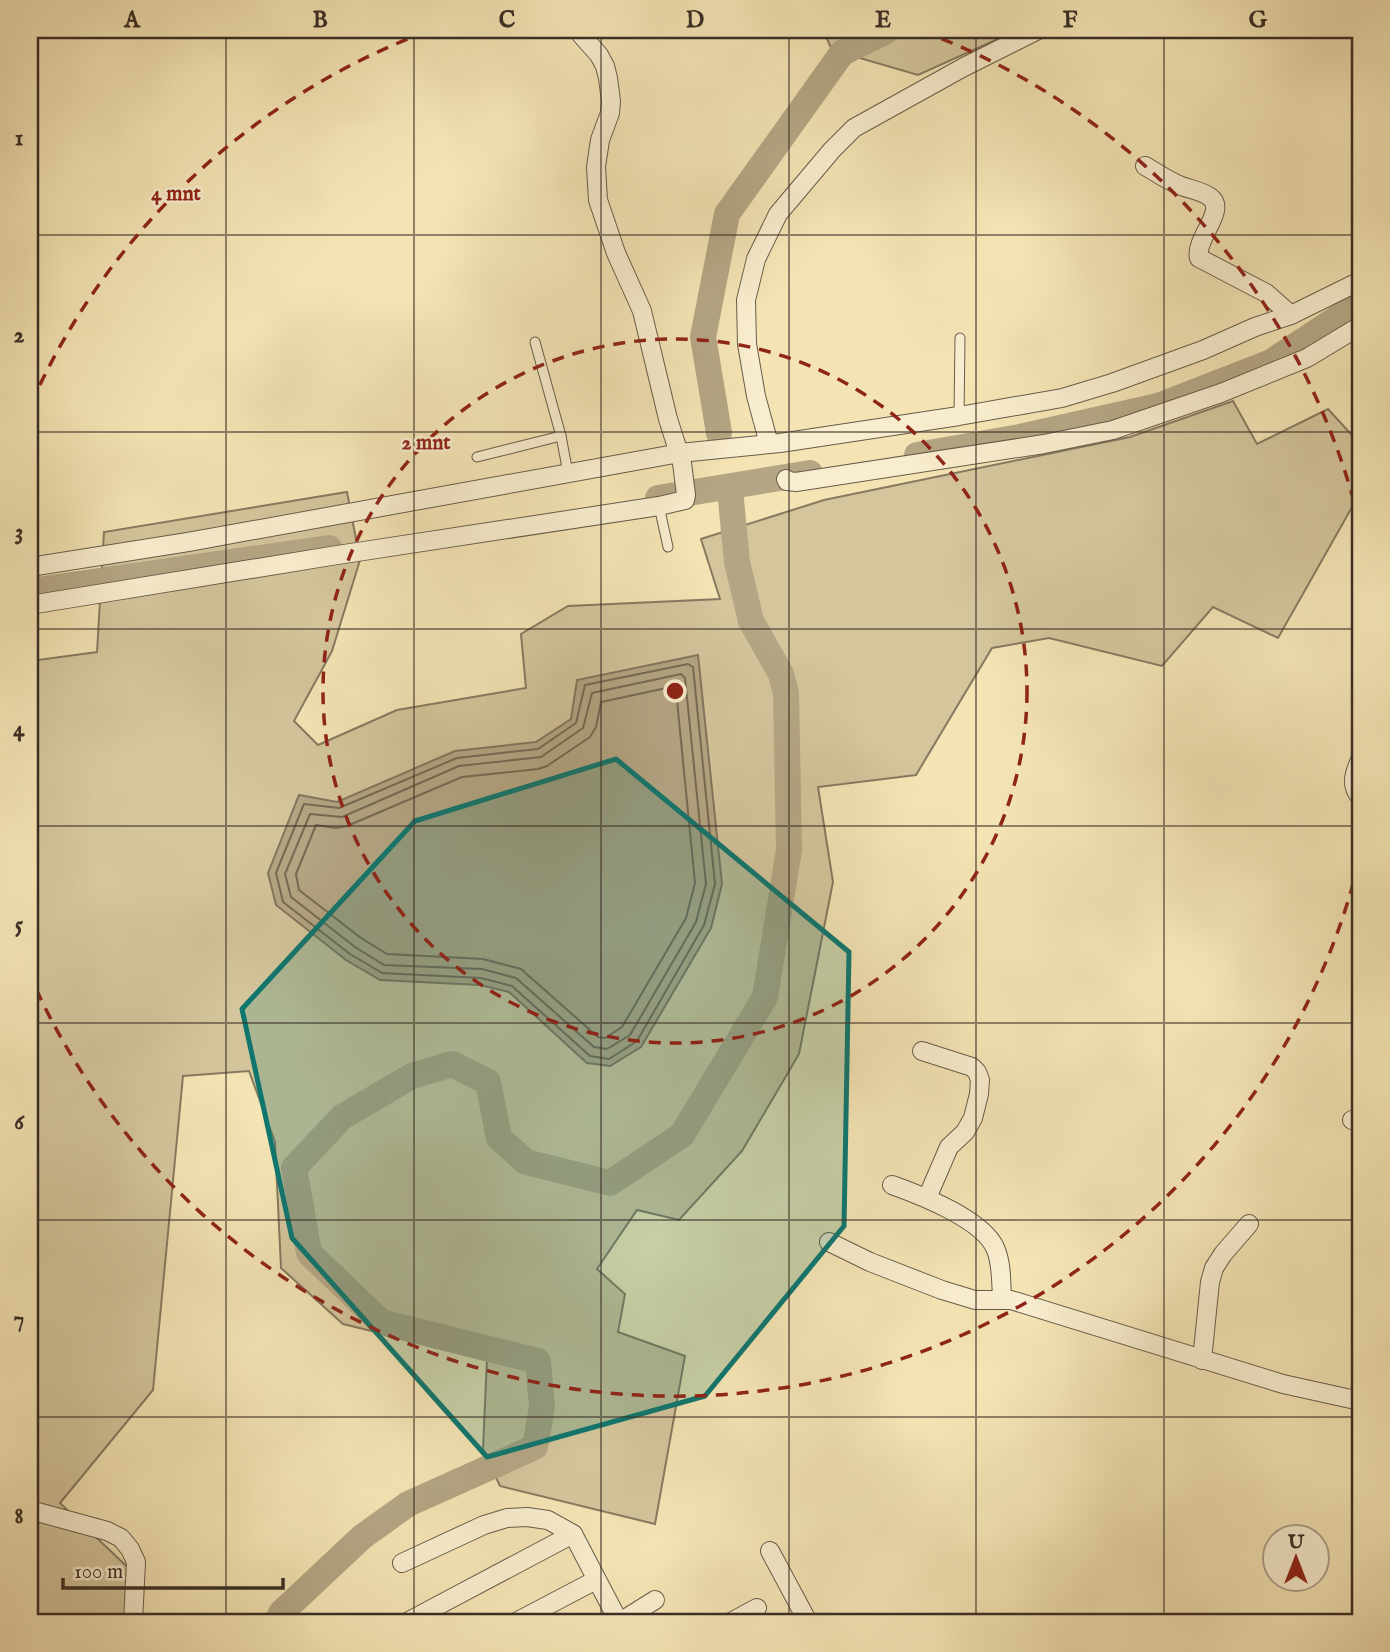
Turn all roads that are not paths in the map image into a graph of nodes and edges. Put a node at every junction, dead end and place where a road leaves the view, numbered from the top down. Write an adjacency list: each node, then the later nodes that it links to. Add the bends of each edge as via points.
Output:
1 (577, 30): 12 (street, via 605,66 611,101 596,167 598,200 642,311 668,419)
2 (1038, 30): 11 (street, via 854,128 778,214 756,259 747,300 747,344)
3 (1145, 166): 5 (street, via 1215,202 1216,210 1197,250 1199,258 1266,293)
4 (1360, 281): 5 (street)
5 (1291, 315): 9 (street, via 1112,383 1062,398)
6 (1360, 326): 15 (street, via 1307,358 1113,430 796,482)
7 (960, 338): 9 (lane)
8 (535, 342): 10 (lane)
9 (959, 416): 11 (street)
10 (561, 436): 13 (lane); 14 (lane)
11 (763, 444): 12 (street)
12 (685, 455): 14 (street); 16 (street, via 685,500)
13 (477, 457)
14 (568, 474): 18 (street)
15 (786, 479)
16 (659, 506): 17 (lane); 19 (street)
17 (668, 547)
18 (30, 567)
19 (30, 605)
20 (1360, 760): 21 (street, via 1353,779)
21 (1360, 797)
22 (922, 1051): 24 (street, via 972,1068 980,1080 969,1126 949,1147)
23 (892, 1185): 24 (street)
24 (927, 1198): 27 (street, via 974,1225 991,1241 1000,1266)
25 (1249, 1224): 28 (street, via 1214,1268)
26 (829, 1242): 27 (street, via 942,1290 975,1300)
27 (1002, 1299): 28 (street)
28 (1202, 1360): 29 (street)
29 (1360, 1401)
30 (30, 1510): 38 (street, via 121,1538 136,1562)
31 (573, 1534): 33 (street, via 548,1520 507,1518); 34 (street); 37 (street)
32 (770, 1551): 42 (street)
33 (402, 1563)
34 (596, 1580): 39 (street); 40 (street)
35 (655, 1601): 40 (street)
36 (757, 1608): 41 (street)
37 (415, 1620)
38 (133, 1622)
39 (516, 1622)
40 (619, 1622)
41 (731, 1622)
42 (808, 1622)

